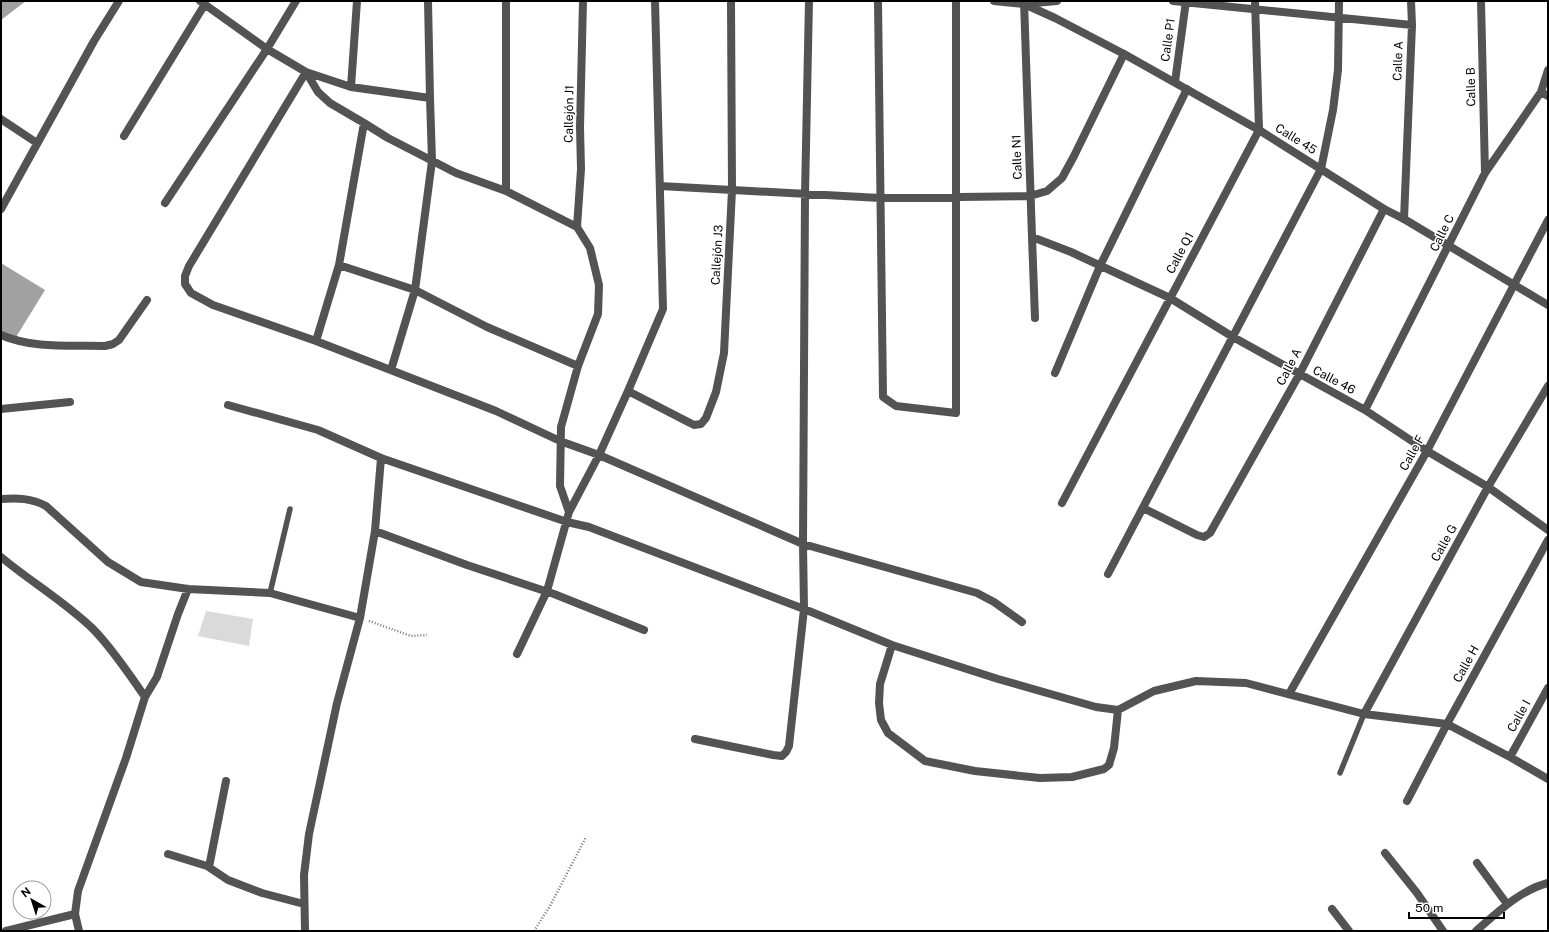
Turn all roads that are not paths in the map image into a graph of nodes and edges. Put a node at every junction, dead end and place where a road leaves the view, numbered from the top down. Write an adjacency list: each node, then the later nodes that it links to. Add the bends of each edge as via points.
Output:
1 (119, 1): 37 (street)
2 (296, 1): 24 (street)
3 (357, 1): 29 (street)
4 (428, 1): 32 (street)
5 (506, 1): 43 (street)
6 (583, 1): 53 (street, Callejón J1, via 581,169)
7 (655, 1): 41 (street)
8 (732, 1): 42 (street, Callejón J3)
9 (809, 1): 44 (street)
10 (878, 1): 47 (street)
11 (956, 1): 46 (street)
12 (994, 1): 20 (street)
13 (1057, 1): 20 (street)
14 (1173, 1): 15 (street)
15 (1186, 1): 21 (street); 28 (street, Calle P1)
16 (1339, 1): 22 (street)
17 (1411, 1): 23 (street, Calle A)
18 (1482, 1): 40 (street, Calle B)
19 (203, 2): 24 (street); 36 (street)
20 (1024, 2): 25 (street, Calle 45); 45 (street, Calle N1)
21 (1255, 5): 22 (street); 35 (street, Calle Q1)
22 (1339, 17): 23 (street); 39 (street, via 1338,70)
23 (1412, 25): 51 (street, Calle A)
24 (267, 49): 27 (street); 48 (street)
25 (1124, 54): 28 (street, Calle 45); 45 (street, via 1062,178 1047,191)
26 (1548, 70): 31 (street, Calle C)
27 (306, 72): 29 (street); 34 (street, via 318,92 330,103); 66 (street, via 188,266 185,284 191,293 213,305)
28 (1175, 82): 30 (street, Calle 45)
29 (351, 87): 32 (street)
30 (1187, 89): 35 (street, Calle 45); 57 (street)
31 (1544, 94): 40 (street, Calle C)
32 (430, 98): 38 (street)
33 (1, 119): 37 (street)
34 (364, 123): 38 (street); 56 (street)
35 (1259, 130): 39 (street, Calle 45); 60 (street, Calle Q1)
36 (124, 136)
37 (37, 143): 49 (street)
38 (432, 161): 43 (street, via 456,173); 59 (street)
39 (1321, 169): 50 (street, Calle 45); 65 (street)
40 (1485, 173): 55 (street, Calle C)
41 (660, 186): 42 (street); 72 (street, via 663,309)
42 (732, 190): 44 (street); 72 (street, Callejón J3, via 724,352 716,392 706,418 701,424 694,425)
43 (506, 191): 53 (street)
44 (805, 194): 47 (street); 91 (street)
45 (1030, 196): 46 (street); 54 (street, Calle N1)
46 (957, 197): 47 (street); 47 (street, via 956,413 896,406 883,397)
47 (880, 198)
48 (165, 203)
49 (1, 209)
50 (1384, 209): 51 (street, Calle 45); 70 (street, Calle A)
51 (1404, 218): 55 (street, Calle 45)
52 (1548, 220): 58 (street, Calle F)
53 (577, 227): 67 (street, via 590,248 599,286 598,314)
54 (1032, 237): 57 (street); 63 (street, Calle N1)
55 (1449, 245): 58 (street, Calle 45); 76 (street, Calle C)
56 (339, 265): 59 (street); 66 (street)
57 (1100, 266): 60 (street, Calle 46); 69 (street)
58 (1514, 285): 62 (street, Calle 45); 78 (street, Calle F)
59 (415, 290): 67 (street, via 487,327); 68 (street)
60 (1170, 298): 65 (street, Calle 46); 83 (street, Calle Q1)
61 (147, 300): 64 (street, via 119,340 105,346 32,344)
62 (1548, 305)
63 (1035, 318)
64 (1, 335)
65 (1233, 337): 70 (street, Calle 46); 84 (street)
66 (316, 341): 68 (street)
67 (578, 366): 77 (street, via 560,427)
68 (391, 370): 77 (street, via 496,411)
69 (1055, 373)
70 (1299, 375): 76 (street, Calle 46); 84 (street, Calle A, via 1210,533 1204,537 1197,535)
71 (1548, 386): 81 (street, Calle G)
72 (628, 391): 79 (street)
73 (70, 402): 75 (street)
74 (228, 404): 80 (street, via 318,430)
75 (1, 409)
76 (1365, 410): 78 (street, Calle 46)
77 (560, 441): 79 (street); 86 (street, via 560,486)
78 (1427, 451): 81 (street, Calle 46); 104 (street, Calle F)
79 (598, 455): 86 (street); 91 (street)
80 (381, 458): 87 (street); 89 (street)
81 (1488, 487): 88 (street, Calle 46); 107 (street, Calle G)
82 (1, 499): 94 (street, via 35,500 46,506 108,562 141,582)
83 (1062, 503)
84 (1143, 508): 93 (street)
85 (290, 509): 96 (lane)
86 (570, 512): 87 (street)
87 (567, 522): 95 (street); 97 (street, via 589,527)
88 (1548, 530)
89 (375, 531): 95 (street); 98 (street)
90 (1548, 541): 108 (street, Calle H)
91 (803, 544): 97 (street); 99 (street, via 977,593)
92 (1, 557): 105 (street, via 93,629 129,673)
93 (1108, 574)
94 (188, 589): 96 (street); 105 (street, via 157,677)
95 (547, 591): 100 (street); 102 (street)
96 (270, 593): 98 (street)
97 (804, 609): 101 (street); 109 (street, via 789,746 786,752 782,756 773,755)
98 (360, 618): 120 (street, via 337,703 309,834 304,875)
99 (1022, 622)
100 (644, 630)
101 (892, 645): 106 (street, via 1096,707); 106 (street, via 880,684 881,720 888,732 925,761 975,771 1040,778 1072,777 1104,769 1109,765 1114,748)
102 (517, 654)
103 (1548, 688): 110 (street, Calle I)
104 (1289, 694): 106 (street, via 1246,683 1196,681 1154,691); 107 (street)
105 (144, 697): 123 (street, via 126,758 78,891)
106 (1118, 710)
107 (1364, 714): 108 (street); 111 (lane)
108 (1447, 724): 110 (street); 114 (street, Calle H)
109 (695, 739)
110 (1510, 757): 112 (street)
111 (1340, 773)
112 (1548, 779)
113 (226, 782): 118 (street)
114 (1407, 801)
115 (1385, 853): 128 (street, via 1417,892)
116 (168, 854): 118 (street)
117 (1477, 863): 121 (street)
118 (209, 867): 120 (street, via 228,880 262,893)
119 (1548, 883): 121 (street, via 1539,885)
120 (304, 904): 126 (street)
121 (1507, 904): 129 (street)
122 (1332, 909): 127 (street)
123 (75, 914): 124 (street); 125 (street)
124 (6, 931)
125 (79, 931)
126 (305, 931)
127 (1349, 931)
128 (1443, 931)
129 (1476, 931)

